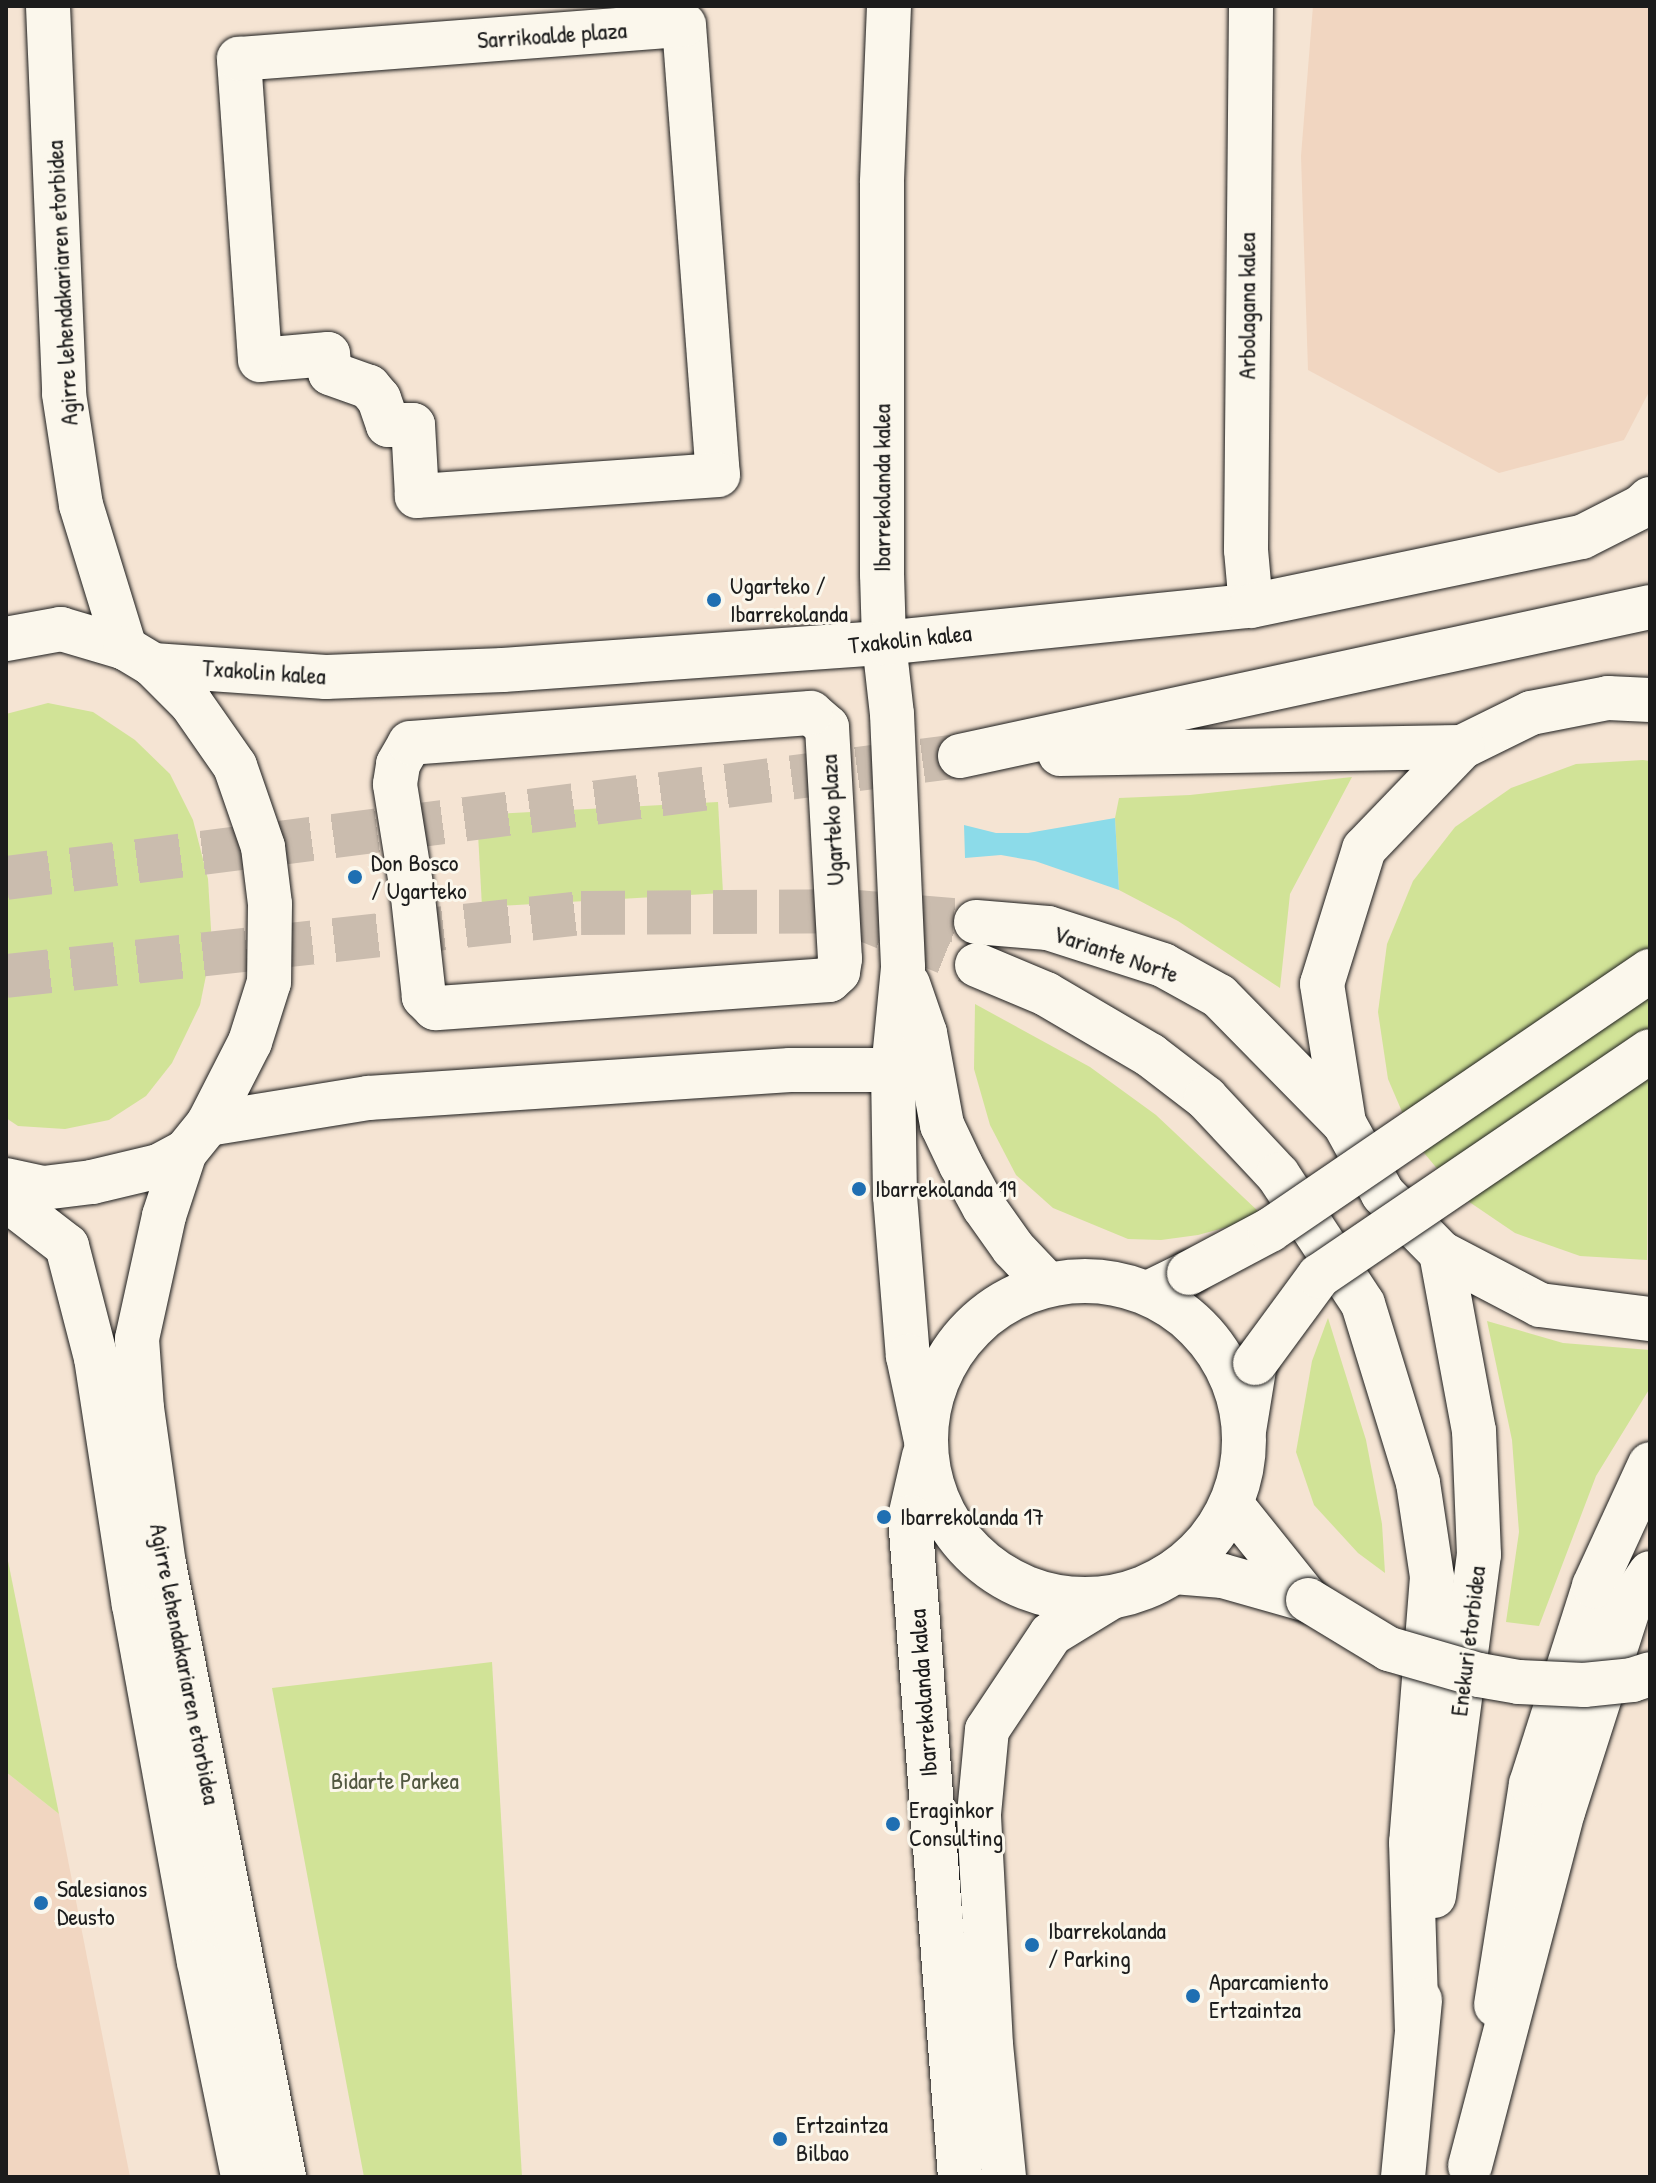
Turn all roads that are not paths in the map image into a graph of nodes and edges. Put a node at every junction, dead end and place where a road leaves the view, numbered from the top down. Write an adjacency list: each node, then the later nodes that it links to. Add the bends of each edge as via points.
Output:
1 (48, 6): 10 (main road, Agirre lehendakariaren etorbidea, via 64,394 81,505)
2 (889, 6): 9 (main road, Ibarrekolanda kalea, via 882,183)
3 (1251, 6): 6 (main road, Arbolagana kalea, via 1246,550)
4 (417, 496): 4 (main road, Sarrikoalde plaza, via 718,475 684,25 239,59 260,360 328,354 330,373 369,387 388,425 413,425)
5 (1650, 499): 6 (main road, Txakolin kalea, via 1582,537)
6 (1251, 606): 9 (main road, Txakolin kalea)
7 (1650, 607): 12 (main road, via 960,756)
8 (6, 639): 10 (main road, Txakolin kalea, via 61,629)
9 (884, 643): 10 (main road, Txakolin kalea, via 326,677); 16 (main road, Ibarrekolanda kalea)
10 (139, 657): 21 (main road, Agirre lehendakariaren etorbidea, via 191,703 235,766 263,847 270,904 269,982 250,1042)
11 (1650, 700): 12 (main road, via 1608,698 1531,713)
12 (1462, 747): 20 (main road, via 1364,849 1326,969 1322,984)
13 (413, 897): 13 (main road, Ugarteko plaza, via 395,784 398,764 410,743 811,713 827,727 840,959 838,972 829,980 435,1008 424,997)
14 (976, 922): 20 (main road, Variante Norte, via 1048,928 1163,965 1191,980 1219,996)
15 (977, 965): 37 (main road, Enekuri etorbidea, via 1059,1002 1150,1055 1206,1098 1278,1175 1363,1304 1418,1483 1432,1577 1411,1842)
16 (903, 968): 19 (main road, Ibarrekolanda kalea); 25 (main road, Ibarrekolanda kalea, via 925,1033 942,1125 984,1207)
17 (1650, 971): 26 (main road, bridge, via 1270,1230)
18 (1650, 1051): 28 (main road, bridge, via 1319,1276 1255,1363)
19 (893, 1070): 21 (main road, via 790,1070 368,1098); 29 (main road, Ibarrekolanda kalea, via 895,1196 906,1327)
20 (1344, 1123): 24 (main road, via 1383,1194)
21 (196, 1138): 22 (main road, via 159,1166 92,1182 43,1188); 40 (main road, Agirre lehendakariaren etorbidea, via 161,1228 137,1339 142,1408 164,1564)
22 (6, 1180)
23 (6, 1199): 39 (main road, Agirre lehendakariaren etorbidea, via 67,1246 96,1358 134,1605)
24 (1441, 1253): 27 (main road, via 1540,1305); 37 (main road, Enekuri etorbidea, via 1474,1431 1479,1555)
25 (1047, 1284): 26 (main road, via 1098,1280); 29 (main road, via 999,1305 960,1339 934,1385)
26 (1148, 1293): 28 (main road, via 1185,1315 1215,1348 1235,1387)
27 (1650, 1319)
28 (1244, 1431): 31 (main road)
29 (925, 1443): 34 (main road, via 934,1493 955,1532 985,1565 1023,1587 1066,1599); 41 (main road, Ibarrekolanda kalea, via 910,1517)
30 (1650, 1464): 38 (main road, via 1594,1586 1531,1784)
31 (1238, 1514): 32 (main road); 35 (main road)
32 (1174, 1572): 34 (main road); 35 (main road, via 1223,1576)
33 (1650, 1573): 38 (main road, via 1630,1603 1563,1812)
34 (1110, 1598): 42 (main road, via 1051,1634 987,1730 979,1814)
35 (1308, 1600): 36 (main road, bridge, via 1389,1649 1479,1675 1584,1685)
36 (1650, 1674)
37 (1417, 2029): 43 (main road, Enekuri etorbidea)
38 (1470, 2172)
39 (243, 2177)
40 (284, 2177)
41 (960, 2177)
42 (1004, 2177)
43 (1403, 2177)

